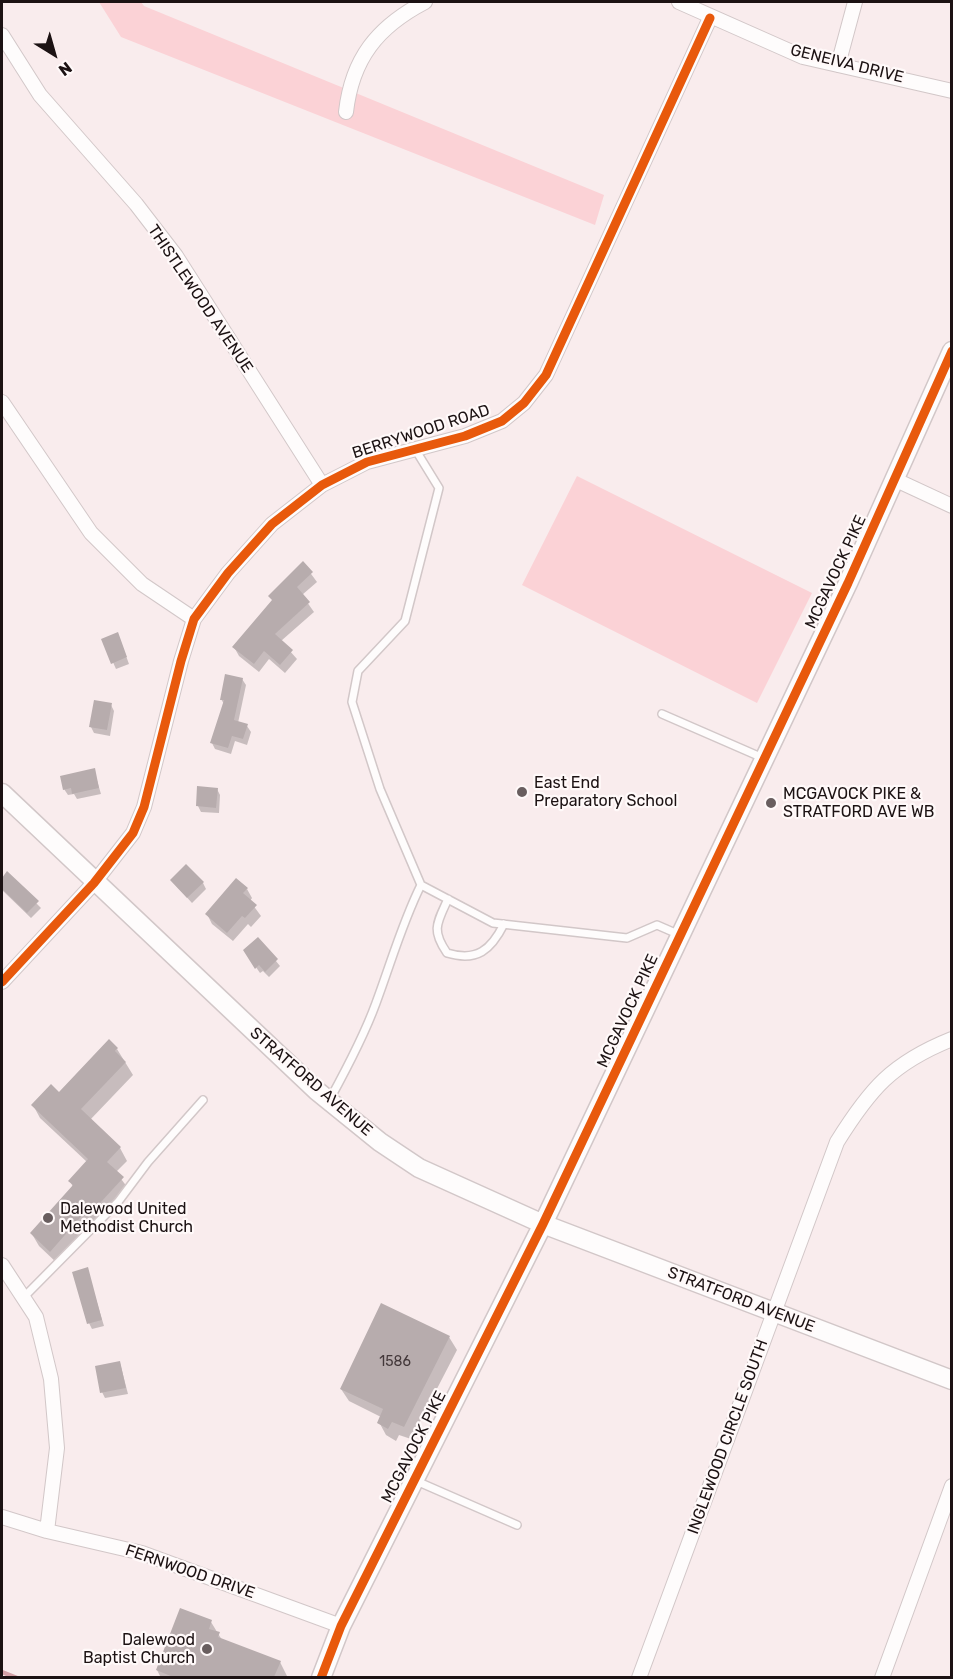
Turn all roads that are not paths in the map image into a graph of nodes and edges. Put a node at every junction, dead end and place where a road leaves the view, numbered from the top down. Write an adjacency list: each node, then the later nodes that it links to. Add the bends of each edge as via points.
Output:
1 (425, 2): 8 (street, via 380,32 358,63 348,88)
2 (679, 2): 4 (street, GENEIVA DRIVE)
3 (855, 2): 6 (street)
4 (710, 18): 6 (street, GENEIVA DRIVE, via 803,57); 11 (street, BERRYWOOD ROAD, via 546,375 524,403 502,421)
5 (2, 35): 13 (street, THISTLEWOOD AVENUE, via 40,95 176,256)
6 (838, 65): 7 (street, GENEIVA DRIVE)
7 (951, 91)
8 (346, 112)
9 (950, 357): 12 (street, MCGAVOCK PIKE)
10 (2, 402): 15 (street, via 91,533 142,584)
11 (415, 449): 13 (street, BERRYWOOD ROAD, via 367,462); 20 (lane, via 440,488 405,621 358,671 352,702 380,789)
12 (896, 480): 14 (street); 17 (street, MCGAVOCK PIKE)
13 (322, 485): 15 (street, BERRYWOOD ROAD, via 272,524)
14 (951, 506)
15 (194, 619): 19 (street, BERRYWOOD ROAD, via 144,807 133,833)
16 (662, 714): 17 (lane)
17 (763, 758): 23 (street, MCGAVOCK PIKE)
18 (2, 793): 19 (street, STRATFORD AVENUE)
19 (94, 883): 24 (street, BERRYWOOD ROAD); 27 (street, STRATFORD AVENUE)
20 (421, 885): 21 (lane); 27 (lane, via 405,917 376,1004)
21 (448, 899): 22 (lane, via 493,923); 22 (lane, via 436,925 438,940 447,953 463,958 478,954 494,944)
22 (504, 924): 23 (lane, via 627,938 657,925)
23 (680, 935): 28 (street, MCGAVOCK PIKE)
24 (2, 982)
25 (951, 1039): 31 (street, INGLEWOOD CIRCLE SOUTH, via 918,1054 889,1074 863,1101 837,1142)
26 (203, 1100): 30 (lane, via 118,1202)
27 (329, 1101): 28 (street, STRATFORD AVENUE, via 419,1168)
28 (543, 1224): 31 (street, STRATFORD AVENUE); 33 (street, MCGAVOCK PIKE)
29 (2, 1265): 30 (street)
30 (23, 1298): 37 (street, via 36,1317 51,1379 57,1448)
31 (773, 1313): 32 (street, STRATFORD AVENUE); 40 (street, INGLEWOOD CIRCLE SOUTH)
32 (951, 1380)
33 (414, 1480): 36 (lane); 38 (street, MCGAVOCK PIKE)
34 (951, 1486): 41 (street)
35 (2, 1517): 37 (street, FERNWOOD DRIVE)
36 (517, 1525)
37 (46, 1531): 38 (street, FERNWOOD DRIVE, via 142,1553)
38 (341, 1626): 39 (street, MCGAVOCK PIKE)
39 (321, 1677)
40 (639, 1677)
41 (882, 1677)

